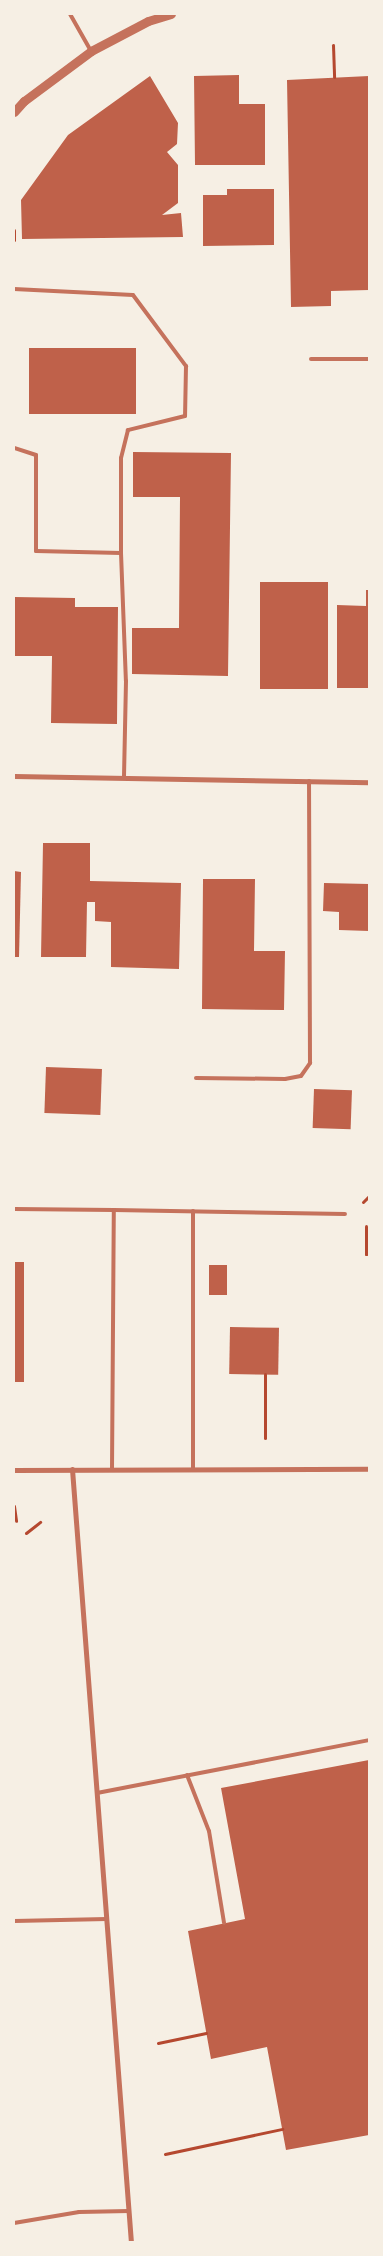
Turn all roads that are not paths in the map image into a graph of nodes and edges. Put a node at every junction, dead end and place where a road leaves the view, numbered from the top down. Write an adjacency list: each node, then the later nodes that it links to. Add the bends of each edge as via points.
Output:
1 (70, 14): 4 (lane)
2 (171, 14): 3 (street)
3 (147, 17): 4 (street)
4 (91, 51): 5 (street)
5 (14, 112)
6 (14, 290): 10 (lane, via 134,295 186,366 185,416 128,430 121,458)
7 (311, 359): 8 (lane)
8 (369, 359)
9 (14, 448): 10 (lane, via 36,455 36,551)
10 (121, 553): 12 (lane, via 126,681)
11 (14, 776): 12 (street)
12 (124, 778): 13 (street)
13 (309, 781): 14 (street); 15 (lane, via 310,1063 301,1076 285,1079)
14 (369, 782)
15 (196, 1078)
16 (14, 1209): 17 (lane)
17 (114, 1210): 18 (lane); 22 (lane)
18 (193, 1211): 19 (lane); 23 (lane)
19 (345, 1214)
20 (369, 1468): 23 (street)
21 (72, 1469): 22 (street); 24 (street); 27 (street)
22 (112, 1469): 23 (street)
23 (193, 1469)
24 (14, 1470)
25 (369, 1740): 26 (lane)
26 (187, 1775): 27 (lane); 30 (lane, via 209,1831)
27 (97, 1793): 28 (street)
28 (107, 1920): 29 (lane); 31 (street)
29 (14, 1921)
30 (224, 1923)
31 (128, 2211): 32 (lane, via 79,2212); 33 (street)
32 (14, 2223)
33 (131, 2242)

